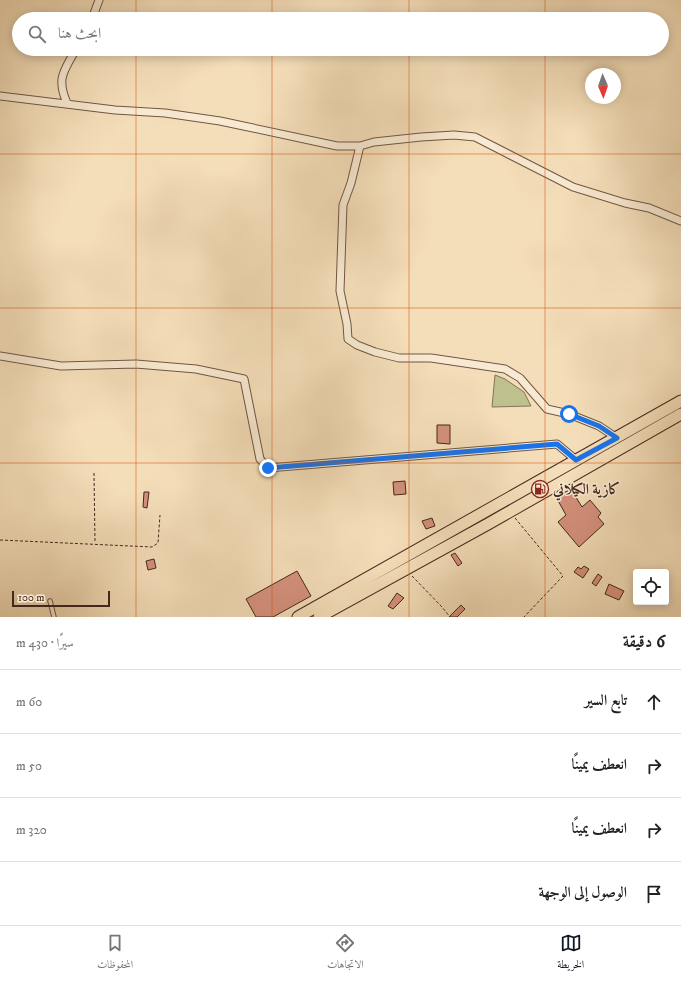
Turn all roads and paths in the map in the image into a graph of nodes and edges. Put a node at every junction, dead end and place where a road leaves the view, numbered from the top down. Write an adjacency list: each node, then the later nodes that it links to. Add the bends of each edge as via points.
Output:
1 (98, 0): 2 (street)
2 (94, 12)
3 (72, 56): 5 (street, via 60,80)
4 (0, 96): 5 (street)
5 (67, 103): 6 (street, via 115,110 165,113 337,146)
6 (360, 146): 7 (street, via 421,137 475,137 573,186 649,208); 11 (street, via 343,205 340,291 348,339 375,352 399,358 431,358 505,369 520,378 547,409 569,414 599,426)
7 (681, 221)
8 (0, 356): 12 (street, via 61,366 136,364 196,369 244,379 260,459 268,468 557,444)
9 (681, 401): 11 (main road)
10 (681, 414): 14 (main road)
11 (617, 438): 12 (main road)
12 (576, 460): 21 (main road)
13 (94, 473): 17 (path)
14 (510, 512): 18 (main road); 24 (path, via 563,576)
15 (160, 514): 17 (path, via 158,543 152,547)
16 (0, 540): 17 (path)
17 (95, 544)
18 (408, 569): 22 (main road); 23 (path, via 412,577)
19 (50, 601): 20 (lane)
20 (54, 617)
21 (298, 617)
22 (319, 617)
23 (450, 617)
24 (524, 617)

